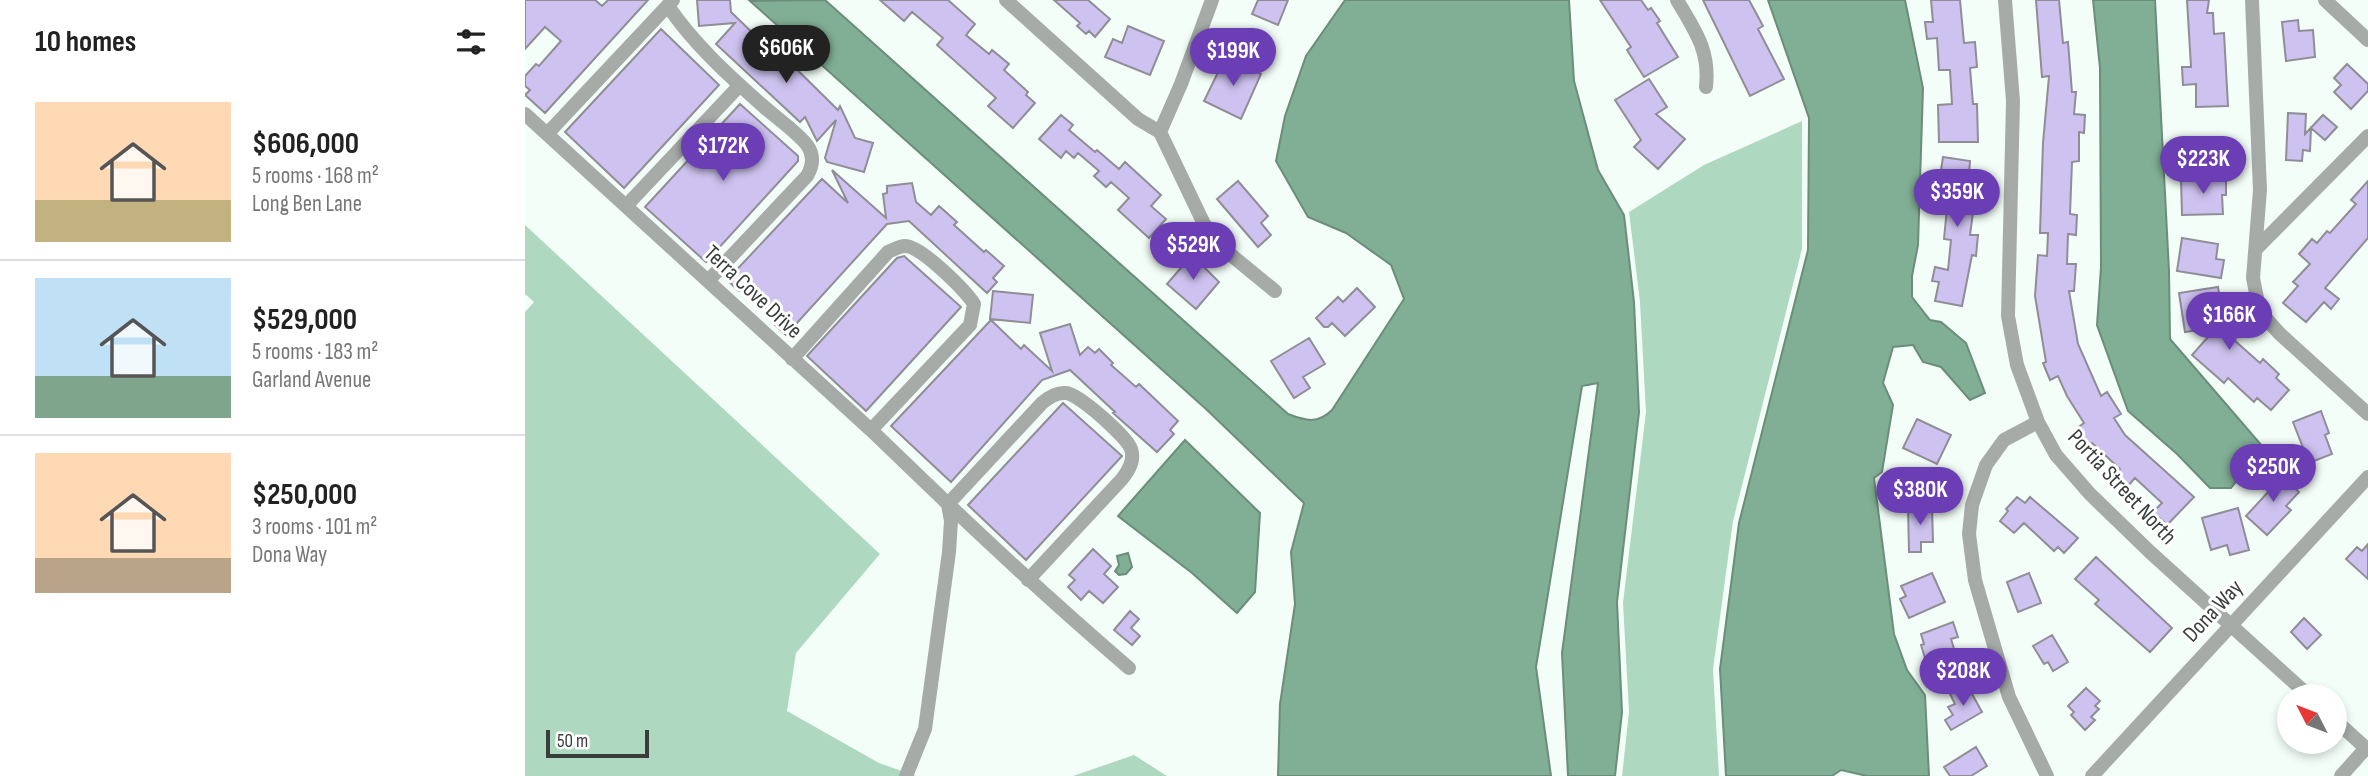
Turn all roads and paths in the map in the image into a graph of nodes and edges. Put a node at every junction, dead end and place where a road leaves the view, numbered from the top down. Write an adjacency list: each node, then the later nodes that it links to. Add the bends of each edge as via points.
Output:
1 (1006, 0): 12 (street, via 1138,119)
2 (1212, 0): 12 (street)
3 (1678, 0): 10 (street, via 1707,56)
4 (2005, 0): 21 (street, Portia Street North, via 2013,101 2008,316 2017,365)
5 (2252, 0): 16 (street, via 2260,190)
6 (2325, 0): 8 (street)
7 (671, 3): 9 (street, via 679,22); 13 (street)
8 (2368, 40)
9 (740, 85): 15 (street); 17 (street, via 806,144 811,168)
10 (1706, 87)
11 (525, 114): 13 (street, Terra Cove Drive)
12 (1160, 132): 18 (street, via 1204,224 1226,250)
13 (547, 134): 15 (street, Terra Cove Drive)
14 (2368, 136): 16 (street)
15 (626, 206): 17 (street, Terra Cove Drive)
16 (2256, 249): 20 (street, via 2254,290 2262,314)
17 (708, 281): 19 (street, Terra Cove Drive)
18 (1275, 291)
19 (792, 359): 22 (street, Terra Cove Drive); 22 (street, via 888,252 905,246 917,249 964,291 974,304 970,325)
20 (2368, 414)
21 (2038, 422): 26 (street, Portia Street North, via 2056,455 2090,494); 32 (street, via 2004,440 1990,458 1975,495 1969,534 1975,580 2010,697)
22 (871, 430): 24 (street, Terra Cove Drive)
23 (2368, 477): 26 (street, Dona Way)
24 (948, 504): 25 (street, Terra Cove Drive); 25 (street, via 1053,395 1080,398 1124,439 1132,456 1127,474); 31 (street, via 949,552 925,729)
25 (1028, 580): 27 (street, Terra Cove Drive)
26 (2231, 625): 28 (street, Portia Street North); 33 (street, Dona Way)
27 (1129, 668)
28 (2296, 684)
29 (2347, 731): 30 (street)
30 (2367, 749): 34 (street)
31 (906, 776)
32 (2047, 776)
33 (2092, 776)
34 (2341, 776)

